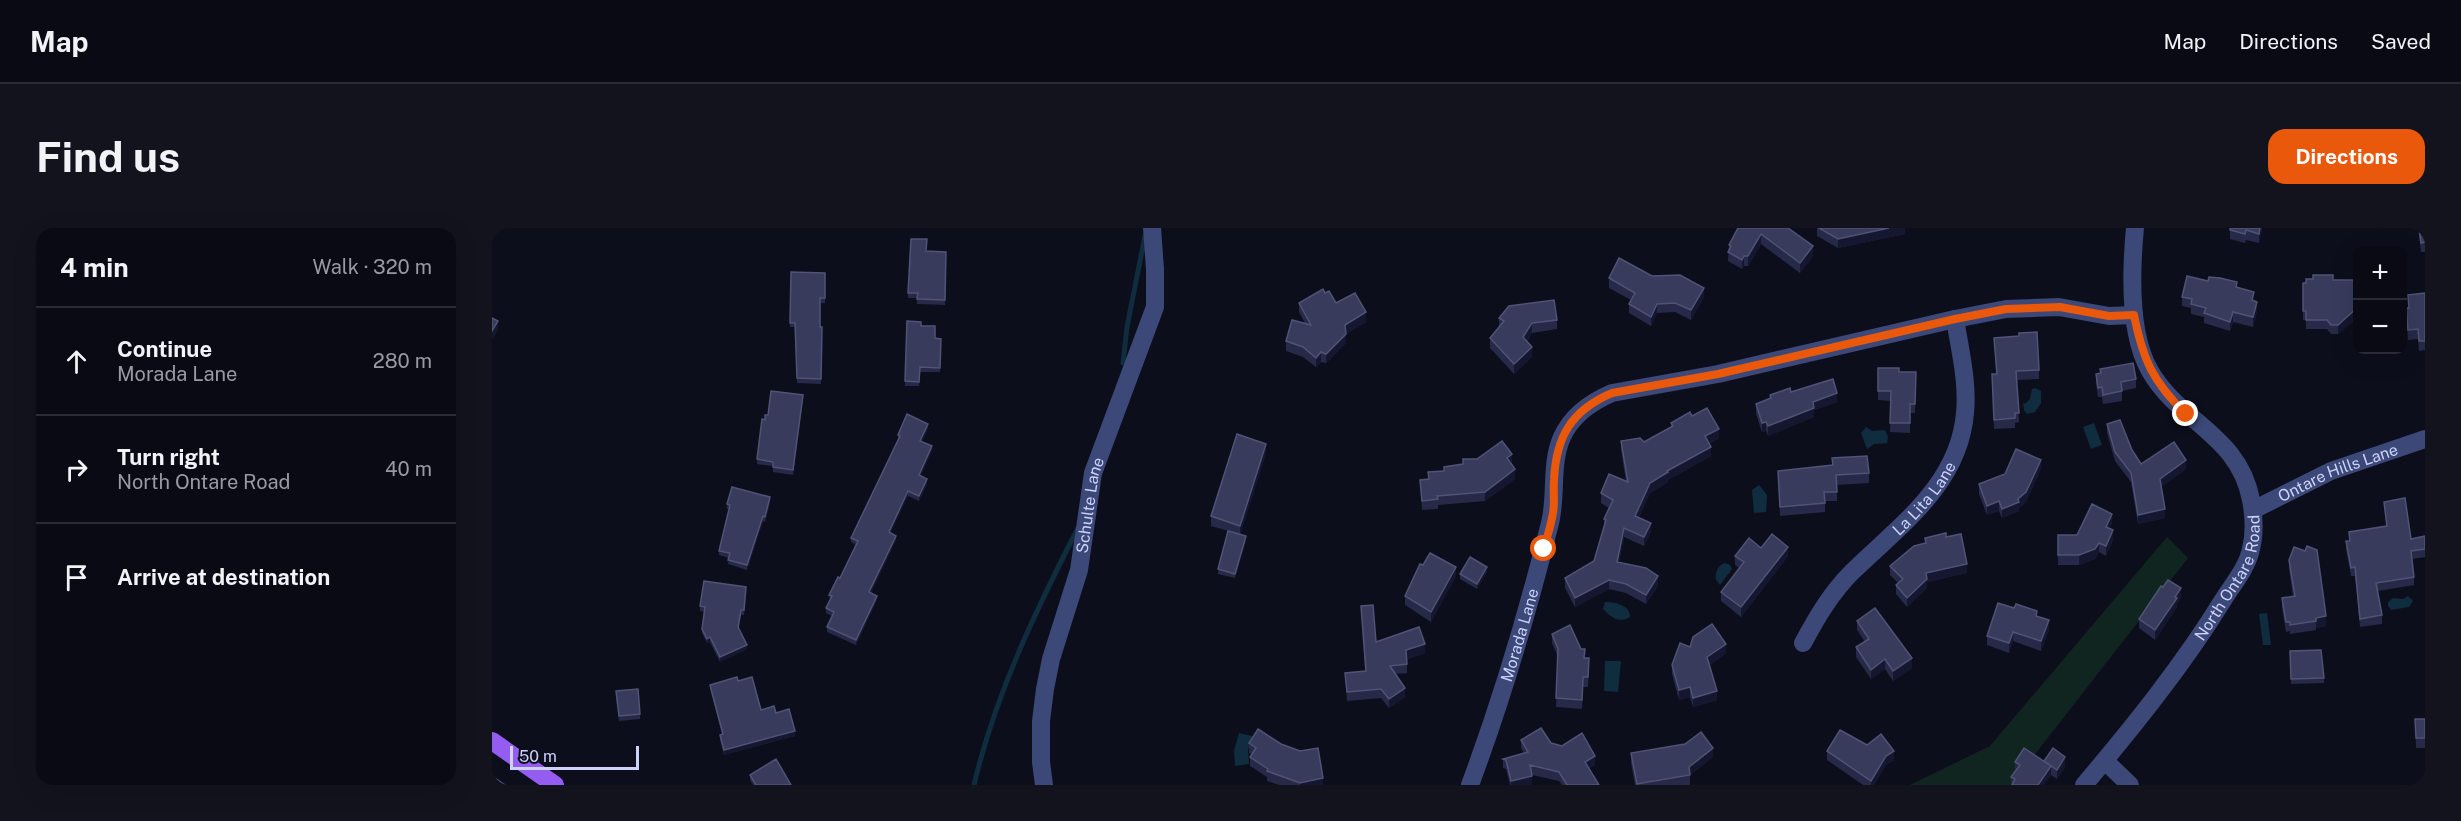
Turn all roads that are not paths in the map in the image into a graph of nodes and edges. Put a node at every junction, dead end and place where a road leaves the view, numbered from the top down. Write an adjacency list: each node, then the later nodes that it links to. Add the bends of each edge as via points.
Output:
1 (1152, 228): 11 (street, Schulte Lane, via 1155,307 1093,473 1079,570 1045,689 1041,720)
2 (2135, 228): 3 (street, North Ontare Road)
3 (2134, 315): 4 (street, Morada Lane, via 2034,307); 6 (street, North Ontare Road, via 2150,371 2170,398 2236,459 2248,484)
4 (1955, 319): 7 (street, La Lita Lane, via 1966,395 1955,456 1934,491 1831,596); 12 (street, Morada Lane, via 1762,365 1612,393 1582,410 1570,423 1559,447 1553,511 1537,577)
5 (2425, 439): 6 (street, Ontare Hills Lane, via 2331,471)
6 (2253, 510): 9 (street, North Ontare Road, via 2254,535 2245,566 2210,622)
7 (1803, 643)
8 (492, 741): 10 (main road)
9 (2104, 761): 13 (street, North Ontare Road); 14 (street)
10 (555, 785)
11 (1044, 785)
12 (1470, 785)
13 (2084, 785)
14 (2130, 785)

